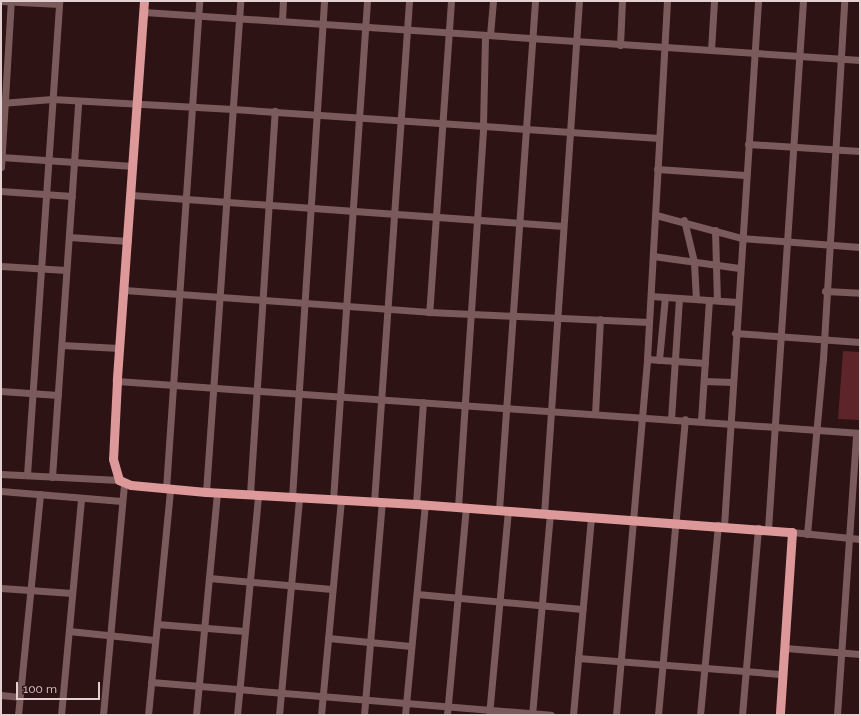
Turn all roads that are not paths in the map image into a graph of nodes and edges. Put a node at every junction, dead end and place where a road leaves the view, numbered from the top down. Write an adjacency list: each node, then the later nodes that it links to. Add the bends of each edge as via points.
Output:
1 (1, 1): 2 (street)
2 (11, 1): 20 (street); 34 (street)
3 (144, 1): 21 (main road)
4 (199, 1): 22 (street)
5 (240, 1): 23 (street)
6 (283, 1): 24 (street)
7 (324, 1): 25 (street)
8 (367, 1): 26 (street)
9 (409, 1): 27 (street)
10 (450, 1): 28 (street)
11 (493, 1): 29 (street)
12 (535, 1): 30 (street)
13 (579, 1): 31 (street)
14 (622, 1): 32 (street)
15 (667, 1): 33 (street)
16 (714, 1): 35 (street)
17 (758, 1): 36 (street)
18 (803, 1): 37 (street)
19 (844, 1): 38 (street)
20 (59, 2): 40 (street)
21 (144, 12): 22 (street); 43 (main road)
22 (198, 15): 23 (street); 44 (street)
23 (239, 17): 24 (street); 45 (street)
24 (282, 20): 25 (street)
25 (322, 23): 26 (street); 47 (street)
26 (366, 26): 27 (street); 48 (street)
27 (407, 30): 28 (street); 49 (street)
28 (448, 32): 29 (street); 50 (street)
29 (488, 35): 30 (street); 51 (street)
30 (533, 38): 31 (street); 52 (street)
31 (576, 42): 32 (street); 53 (street)
32 (620, 45): 33 (street)
33 (664, 48): 35 (street); 54 (street)
34 (4, 49): 42 (street)
35 (711, 50): 36 (street)
36 (755, 53): 37 (street); 55 (street)
37 (799, 56): 38 (street); 56 (street)
38 (841, 58): 39 (street); 57 (street)
39 (860, 60)
40 (52, 99): 41 (street); 42 (street); 60 (street)
41 (78, 102): 43 (street); 61 (street)
42 (3, 103): 59 (street)
43 (137, 104): 44 (street); 62 (main road)
44 (192, 107): 45 (street); 70 (street)
45 (233, 109): 46 (street); 71 (street)
46 (275, 111): 47 (street); 72 (street)
47 (317, 114): 48 (street); 73 (street)
48 (359, 117): 49 (street); 74 (street)
49 (400, 121): 50 (street); 75 (street)
50 (442, 123): 51 (street); 77 (street)
51 (483, 126): 52 (street); 78 (street)
52 (526, 128): 53 (street); 80 (street)
53 (569, 132): 54 (street); 81 (street)
54 (659, 138): 64 (street)
55 (748, 144): 56 (street); 65 (street)
56 (793, 148): 57 (street); 86 (street)
57 (835, 149): 58 (street); 87 (street)
58 (860, 151)
59 (1, 157): 60 (street); 63 (street)
60 (48, 160): 61 (street); 67 (street)
61 (74, 161): 62 (street); 69 (street)
62 (133, 166): 68 (main road)
63 (1, 167)
64 (657, 169): 65 (street); 76 (street)
65 (746, 176): 84 (street)
66 (1, 191): 67 (street)
67 (45, 195): 69 (street); 93 (street)
68 (131, 195): 70 (street); 85 (main road)
69 (72, 196): 83 (street)
70 (185, 199): 71 (street); 99 (street)
71 (226, 203): 72 (street); 101 (street)
72 (268, 206): 73 (street); 104 (street)
73 (310, 210): 74 (street); 108 (street)
74 (352, 212): 75 (street); 109 (street)
75 (394, 215): 77 (street); 110 (street)
76 (656, 215): 79 (street); 89 (street)
77 (436, 218): 78 (street); 111 (street)
78 (477, 220): 80 (street); 112 (street)
79 (684, 220): 82 (street); 90 (street)
80 (520, 224): 81 (street); 113 (street)
81 (563, 226): 114 (street)
82 (715, 230): 84 (street); 91 (street)
83 (69, 237): 85 (street); 95 (street)
84 (741, 238): 86 (street); 94 (street)
85 (128, 241): 96 (main road)
86 (786, 242): 87 (street); 118 (street)
87 (828, 245): 88 (street); 97 (street)
88 (860, 248)
89 (653, 256): 90 (street); 100 (street)
90 (694, 262): 91 (street); 105 (street)
91 (715, 265): 94 (street); 106 (street)
92 (1, 266): 93 (street)
93 (40, 268): 95 (street); 134 (street)
94 (739, 268): 107 (street)
95 (66, 270): 121 (street)
96 (124, 290): 99 (street); 122 (main road)
97 (825, 291): 98 (street); 119 (street)
98 (860, 293)
99 (178, 294): 101 (street); 130 (street)
100 (651, 296): 102 (street); 116 (street)
101 (220, 297): 104 (street); 131 (street)
102 (665, 297): 103 (street); 124 (street)
103 (679, 298): 105 (street); 125 (street)
104 (262, 300): 108 (street); 132 (street)
105 (696, 300): 106 (street)
106 (713, 300): 107 (street); 126 (street)
107 (737, 302): 117 (street)
108 (304, 303): 109 (street); 135 (street)
109 (346, 306): 110 (street); 137 (street)
110 (388, 309): 111 (street); 138 (street)
111 (429, 312): 112 (street)
112 (471, 314): 113 (street); 140 (street)
113 (513, 316): 114 (street); 141 (street)
114 (557, 318): 115 (street); 142 (street)
115 (600, 319): 116 (street); 143 (street)
116 (649, 322): 123 (street)
117 (735, 333): 118 (street); 129 (street)
118 (780, 336): 119 (street); 149 (street)
119 (823, 339): 120 (street); 150 (street)
120 (860, 342)
121 (62, 345): 122 (street); 136 (street)
122 (119, 348): 127 (main road)
123 (647, 359): 124 (street); 144 (street)
124 (659, 360): 125 (street)
125 (674, 361): 126 (street); 145 (street)
126 (705, 362): 128 (street)
127 (117, 381): 130 (street); 155 (main road, via 113,459)
128 (704, 381): 129 (street); 147 (street)
129 (732, 382): 148 (street)
130 (172, 386): 131 (street); 156 (street)
131 (215, 388): 132 (street); 158 (street)
132 (257, 391): 135 (street); 161 (street)
133 (1, 392): 134 (street)
134 (31, 393): 136 (street); 153 (street)
135 (297, 394): 137 (street); 163 (street)
136 (58, 395): 154 (street)
137 (339, 398): 138 (street); 164 (street)
138 (382, 400): 139 (street); 166 (street)
139 (423, 402): 140 (street); 167 (street)
140 (464, 405): 141 (street); 168 (street)
141 (507, 408): 142 (street); 169 (street)
142 (551, 411): 143 (street); 170 (street)
143 (595, 414): 144 (street)
144 (642, 417): 145 (street); 172 (street)
145 (671, 419): 146 (street)
146 (685, 419): 147 (street); 173 (street)
147 (701, 420): 148 (street)
148 (730, 423): 149 (street); 174 (street)
149 (773, 427): 150 (street); 176 (street)
150 (815, 430): 151 (street); 178 (street)
151 (858, 433): 179 (street)
152 (1, 474): 153 (street)
153 (27, 475): 154 (street)
154 (52, 477): 155 (street)
155 (122, 482): 156 (main road); 165 (street)
156 (168, 489): 158 (main road); 193 (street)
157 (1, 491): 160 (street)
158 (206, 492): 159 (main road)
159 (217, 493): 161 (main road); 181 (street)
160 (40, 494): 162 (street); 186 (street)
161 (254, 495): 163 (main road); 182 (street)
162 (81, 498): 165 (street); 187 (street)
163 (296, 498): 164 (main road); 183 (street)
164 (337, 500): 166 (main road); 185 (street)
165 (122, 501): 197 (street)
166 (378, 502): 167 (main road); 200 (street)
167 (421, 504): 168 (main road); 188 (street)
168 (462, 507): 169 (main road); 189 (street)
169 (504, 510): 170 (main road); 190 (street)
170 (547, 514): 171 (main road); 191 (street)
171 (591, 518): 172 (main road); 192 (street)
172 (634, 520): 173 (main road); 206 (street)
173 (676, 522): 174 (main road); 207 (street)
174 (721, 525): 175 (main road); 208 (street)
175 (758, 528): 176 (main road); 209 (street)
176 (768, 529): 177 (main road)
177 (792, 532): 178 (street); 202 (main road)
178 (807, 534): 179 (street)
179 (850, 538): 180 (street); 203 (street)
180 (860, 539)
181 (209, 578): 182 (street); 194 (street)
182 (250, 582): 183 (street); 196 (street)
183 (291, 585): 185 (street); 214 (street)
184 (1, 588): 186 (street)
185 (332, 589): 198 (street)
186 (29, 590): 187 (street); 216 (street)
187 (72, 593): 195 (street)
188 (417, 594): 189 (street); 201 (street)
189 (458, 599): 190 (street); 220 (street)
190 (501, 603): 191 (street); 221 (street)
191 (541, 606): 192 (street); 222 (street)
192 (582, 609): 205 (street)
193 (157, 624): 194 (street); 199 (street)
194 (204, 628): 196 (street); 212 (street)
195 (69, 631): 197 (street); 224 (street)
196 (245, 631): 213 (street)
197 (111, 635): 199 (street); 225 (street)
198 (328, 638): 200 (street); 217 (street)
199 (156, 640): 211 (street)
200 (370, 642): 201 (street); 218 (street)
201 (411, 646): 219 (street)
202 (785, 648): 203 (street); 210 (main road)
203 (841, 652): 204 (street); 241 (street)
204 (860, 654)
205 (578, 658): 206 (street); 235 (street)
206 (621, 662): 207 (street); 236 (street)
207 (662, 666): 208 (street); 237 (street)
208 (704, 669): 209 (street); 238 (street)
209 (746, 671): 210 (street); 239 (street)
210 (783, 674): 240 (main road)
211 (151, 682): 212 (street); 226 (street)
212 (198, 686): 213 (street); 227 (street)
213 (240, 689): 214 (street); 228 (street)
214 (281, 693): 217 (street); 229 (street)
215 (1, 695): 216 (street)
216 (19, 697): 223 (street)
217 (323, 697): 218 (street); 230 (street)
218 (365, 700): 219 (street); 231 (street)
219 (406, 704): 220 (street); 232 (street)
220 (448, 707): 221 (street); 233 (street)
221 (489, 713): 222 (street)
222 (532, 714): 234 (street)
223 (18, 715)
224 (61, 715)
225 (103, 715)
226 (148, 715)
227 (196, 715)
228 (237, 715)
229 (279, 715)
230 (321, 715)
231 (364, 715)
232 (405, 715)
233 (447, 715)
234 (550, 715)
235 (574, 715)
236 (616, 715)
237 (658, 715)
238 (700, 715)
239 (742, 715)
240 (780, 715)
241 (837, 715)

